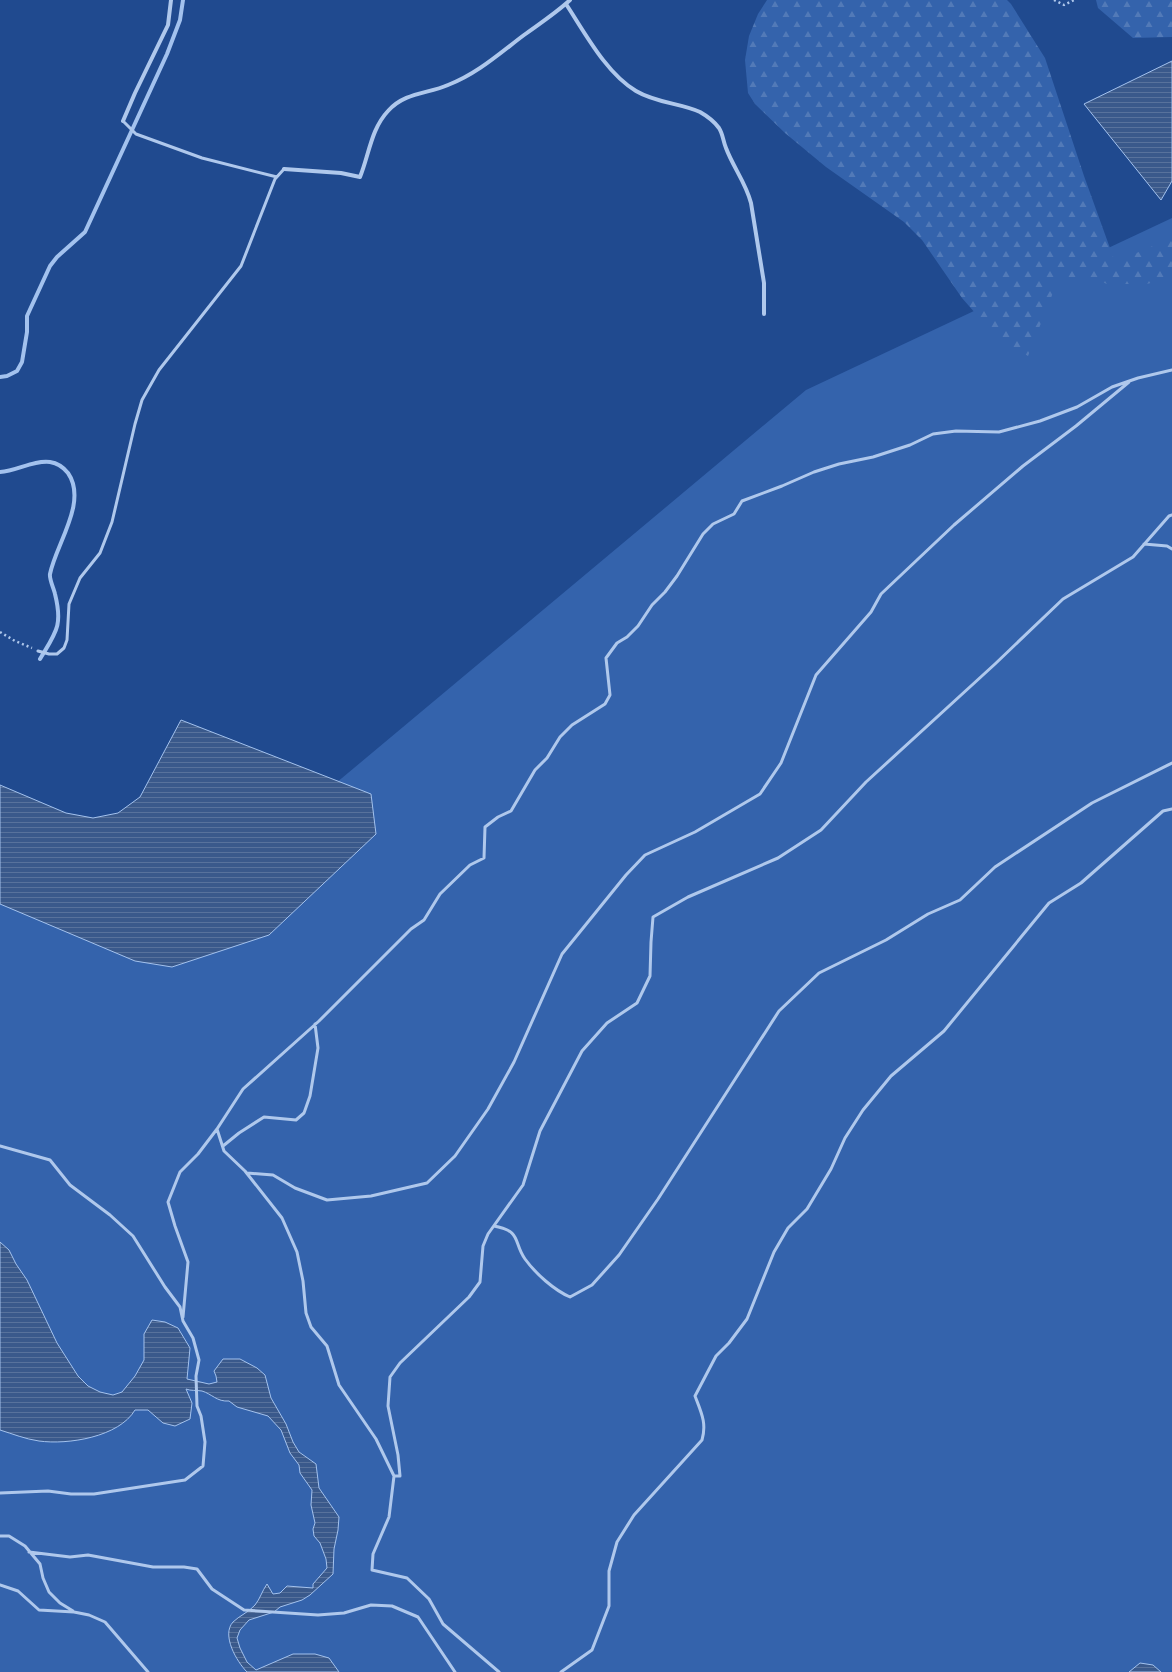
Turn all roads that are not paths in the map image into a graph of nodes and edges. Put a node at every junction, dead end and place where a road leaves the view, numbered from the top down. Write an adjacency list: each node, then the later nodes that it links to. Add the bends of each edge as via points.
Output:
1 (171, 0): 4 (street, via 168,25)
2 (570, 0): 3 (street)
3 (566, 4): 5 (street, via 481,68 448,86 418,92 389,109 380,120 360,177); 7 (street, via 603,59 623,80 637,91 651,97 701,113 719,128 751,203 764,283)
4 (123, 121): 6 (lane, via 136,134 202,158)
5 (284, 169): 6 (lane)
6 (277, 177): 13 (lane, via 241,266 159,370 142,400 134,424 112,522 100,554 80,578 69,604 67,640 64,648 57,654)
7 (764, 314)
8 (1172, 370): 9 (lane)
9 (1130, 380): 16 (lane, via 1077,407 1020,427 999,432 956,431 933,434 910,445 873,457 814,472 742,501 734,514 713,524 703,534 666,592 652,605 638,626 616,643 606,658 610,694 606,704 572,725 560,737 555,748 535,770 511,811 484,827 484,858 470,865 440,894 424,920 411,929); 20 (lane, via 977,505 881,594 871,612 816,675 781,763 760,794 695,832 645,855 626,875 562,954 514,1062 488,1110 455,1156 427,1183 371,1196 327,1200 295,1188 273,1175)
10 (1172, 515): 11 (lane)
11 (1144, 544): 12 (lane, via 1167,546); 21 (lane, via 1133,557 1063,599 866,782 821,830 778,858 688,897 654,917 650,976 637,1003 607,1023 582,1050 540,1131 523,1184)
12 (1172, 549)
13 (38, 651)
14 (1172, 764): 21 (lane, via 1092,803 996,867 960,900 928,914 886,940 819,973 779,1011 658,1199 619,1255 592,1285 570,1297 562,1293 525,1259 515,1235 505,1228)
15 (1172, 809): 32 (lane, via 1163,811 1081,883 1049,903 944,1031 891,1076 863,1110 807,1209 788,1228 774,1252 747,1319 716,1356 695,1396 705,1429 702,1440 634,1515 617,1542 609,1571 609,1606 592,1650)
16 (316, 1024): 17 (lane, via 243,1089); 19 (lane, via 318,1048 310,1096 304,1113 296,1120 264,1117)
17 (217, 1129): 19 (lane); 22 (lane, via 180,1172 168,1202 188,1262)
18 (0, 1146): 22 (lane, via 50,1160 70,1185 133,1236 180,1307)
19 (223, 1146): 20 (lane, via 224,1152)
20 (246, 1173): 23 (lane, via 282,1218 297,1252 306,1313 311,1327 328,1346 339,1385 376,1439)
21 (494, 1226): 23 (lane, via 482,1246 480,1282 473,1292 400,1363 390,1377 388,1406 400,1476)
22 (183, 1321): 24 (lane, via 193,1338 199,1360 196,1376 197,1406 205,1442 203,1466 185,1480 94,1494 48,1491)
23 (394, 1476): 31 (lane, via 389,1517 373,1554 372,1570 407,1578 429,1599 443,1624)
24 (0, 1492)
25 (0, 1536): 26 (lane, via 10,1536)
26 (30, 1552): 28 (lane, via 40,1564 49,1592); 30 (lane, via 70,1557 88,1555 153,1567 198,1569 212,1589 244,1610 318,1615 371,1605 392,1606 418,1617)
27 (0, 1585): 28 (lane, via 18,1591 39,1610)
28 (74, 1612): 29 (lane, via 105,1622)
29 (148, 1672)
30 (456, 1672)
31 (499, 1672)
32 (561, 1672)

